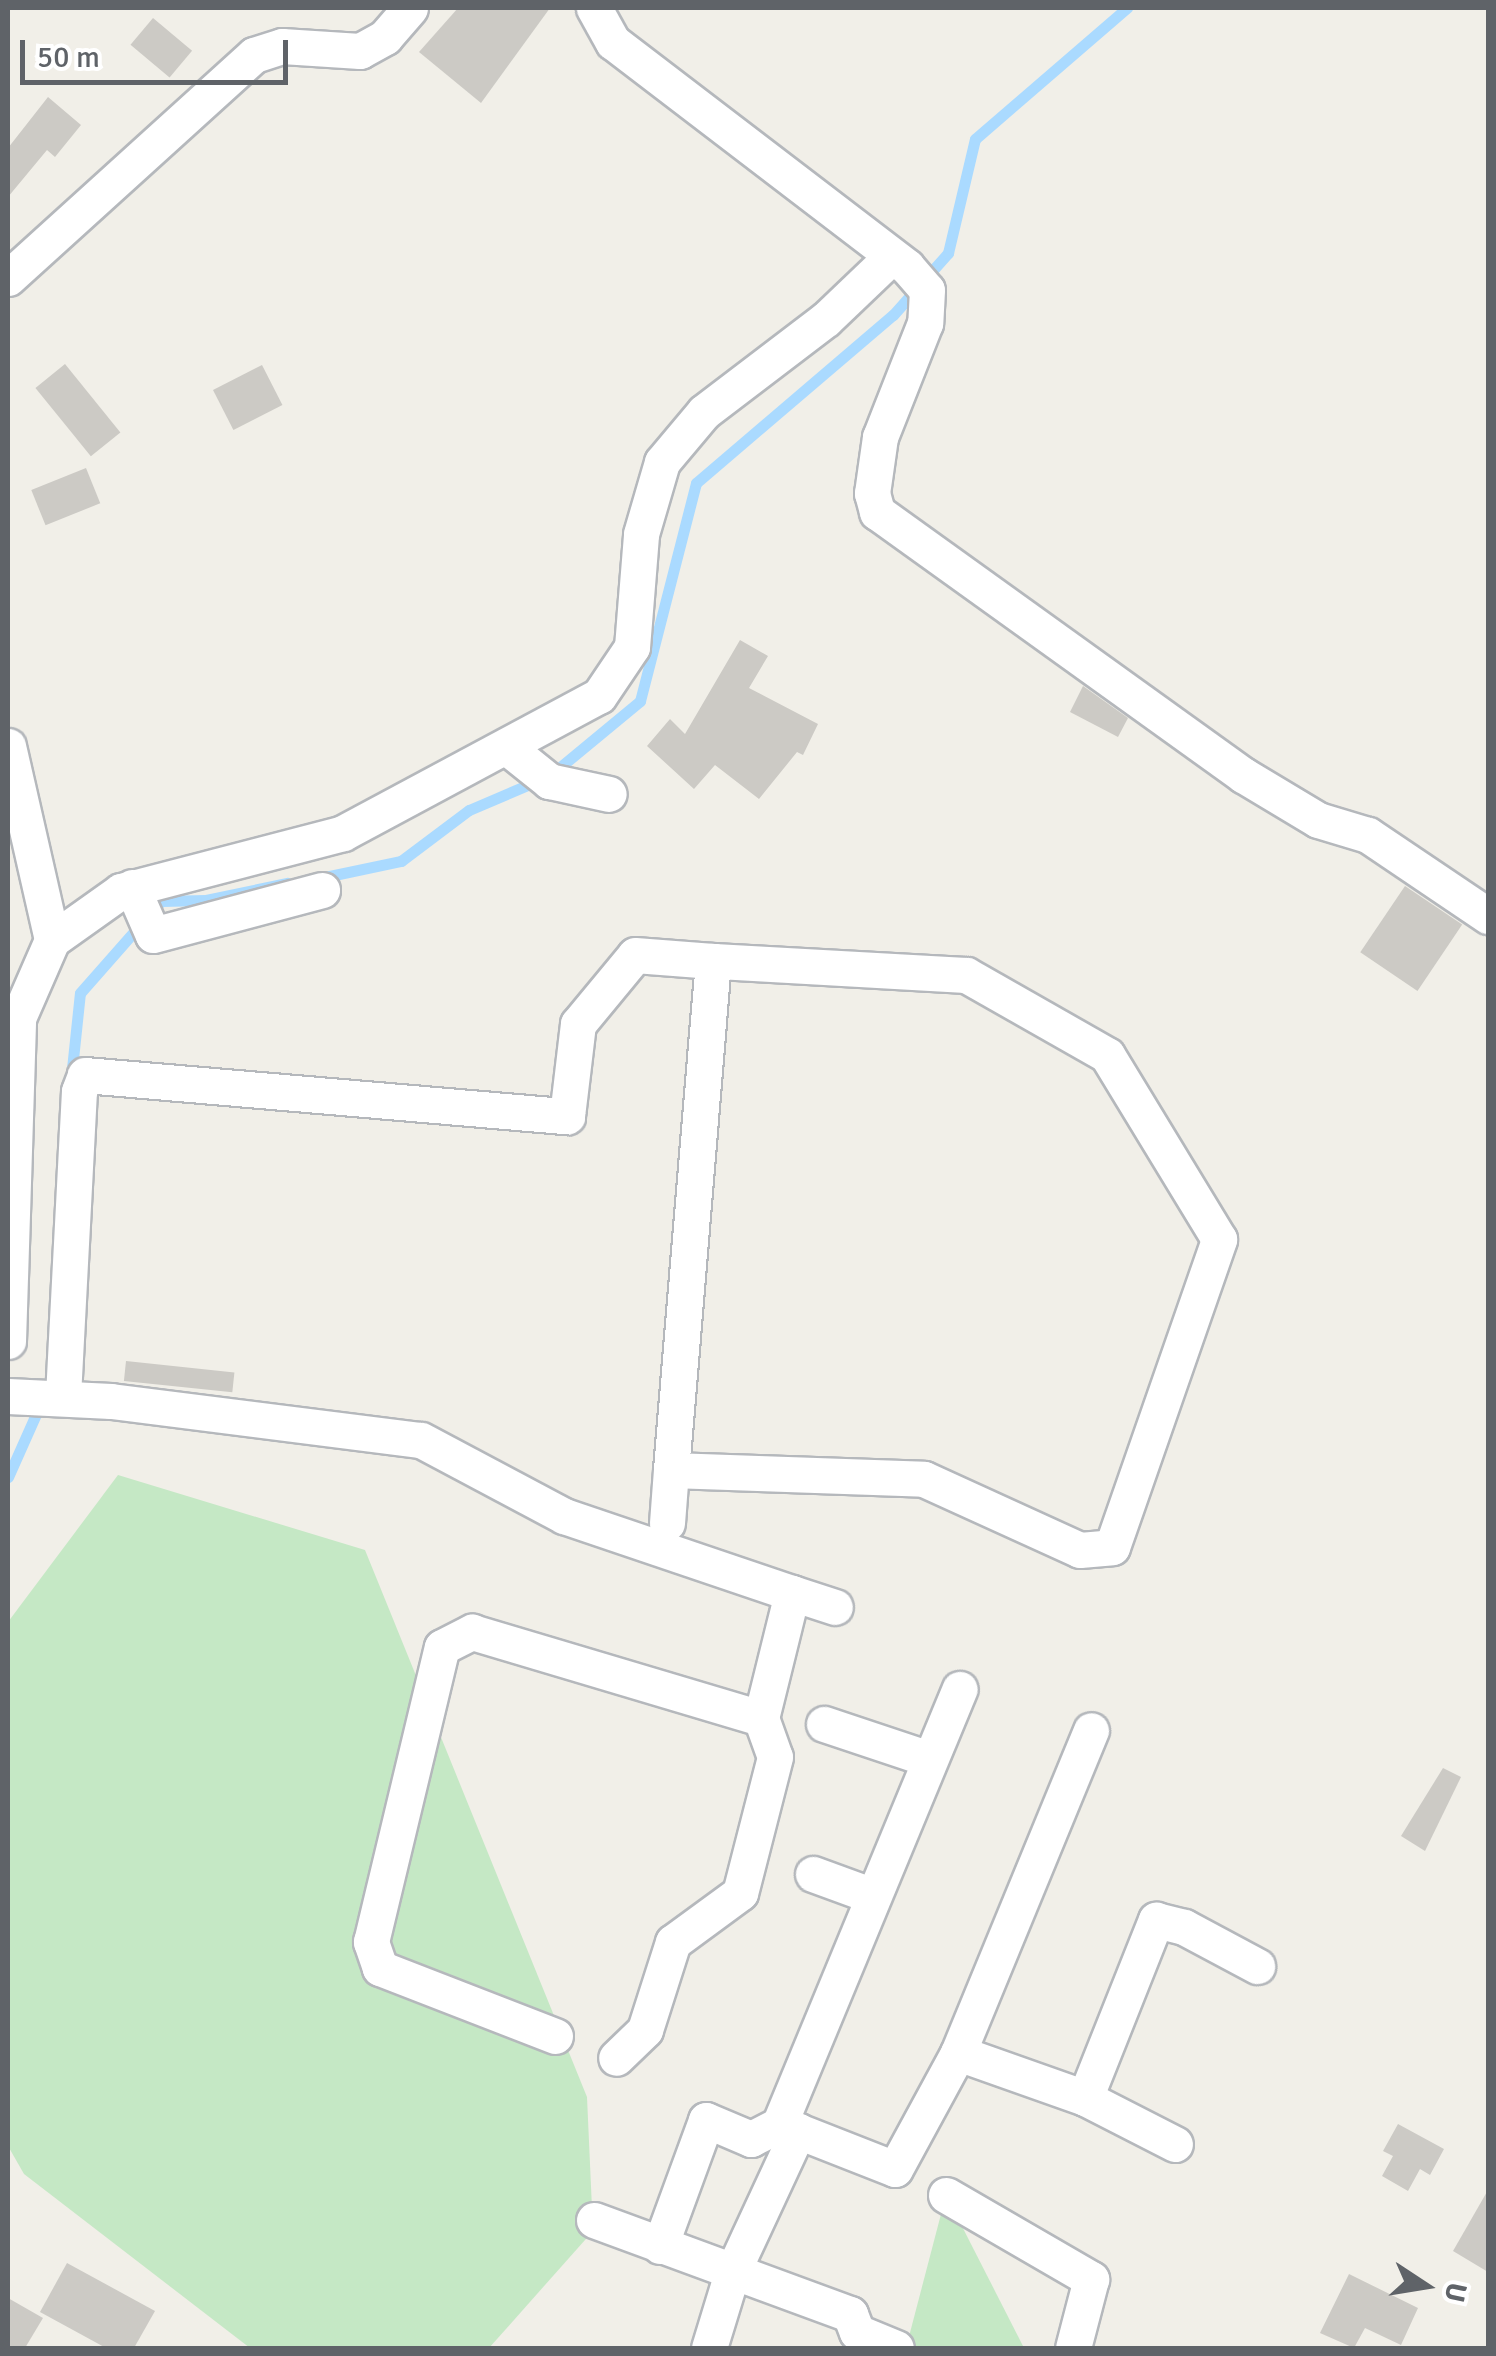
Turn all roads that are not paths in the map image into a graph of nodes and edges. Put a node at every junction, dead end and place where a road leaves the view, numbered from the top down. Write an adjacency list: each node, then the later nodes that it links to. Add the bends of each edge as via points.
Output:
1 (410, 8): 4 (street, via 386,38 360,51 282,46 254,55)
2 (594, 8): 3 (street, via 613,42)
3 (909, 271): 6 (street, via 826,319 704,412 662,462 641,534 632,647 615,680); 10 (street, via 925,324 880,437 872,493 877,512 1243,775 1318,820 1368,835)
4 (8, 278)
5 (8, 746): 11 (street)
6 (527, 764): 7 (street); 9 (street)
7 (609, 794)
8 (322, 890): 9 (street)
9 (140, 908): 11 (street, via 85,911)
10 (1488, 916)
11 (52, 940): 13 (street, via 18,1018)
12 (713, 961): 15 (street, via 635,956 578,1024 567,1116 85,1075 79,1090); 16 (street); 16 (street, via 966,975 1107,1054 1219,1240 1112,1547 1080,1550 924,1479)
13 (8, 1340)
14 (12, 1395): 15 (street)
15 (64, 1396): 18 (street, via 422,1440 564,1516)
16 (670, 1470): 17 (street)
17 (666, 1522)
18 (792, 1592): 19 (street); 21 (street)
19 (835, 1606)
20 (960, 1689): 24 (street)
21 (762, 1718): 28 (street, via 472,1632 442,1647 371,1942 380,1968); 30 (street, via 775,1757 740,1893 673,1942 645,2030)
22 (824, 1724): 24 (street)
23 (1090, 1730): 29 (street)
24 (926, 1758): 26 (street)
25 (813, 1874): 26 (street)
26 (874, 1896): 32 (street)
27 (1257, 1966): 31 (street, via 1184,1927 1156,1920)
28 (555, 2036)
29 (958, 2052): 31 (street); 34 (street)
30 (616, 2058)
31 (1085, 2098): 33 (street)
32 (788, 2128): 34 (street); 36 (street, via 751,2139 706,2120); 37 (street)
33 (1174, 2144)
34 (894, 2169): 40 (street, via 1091,2279)
35 (594, 2220): 36 (street)
36 (660, 2246): 37 (street)
37 (732, 2273): 38 (street); 39 (street, via 850,2314 857,2332)
38 (710, 2348)
39 (896, 2348)
40 (1073, 2348)

